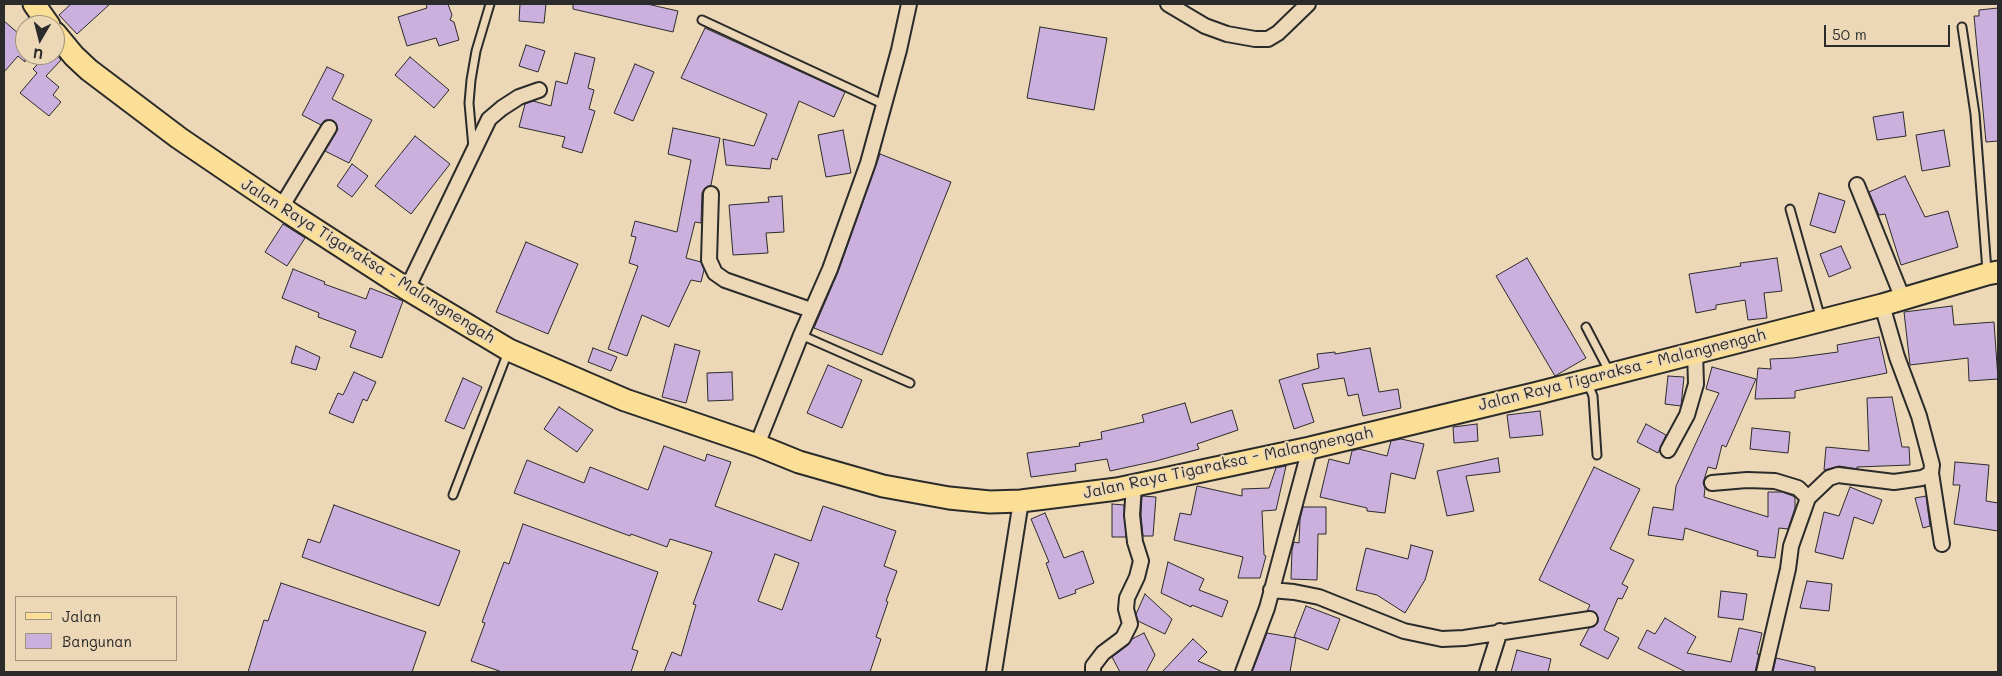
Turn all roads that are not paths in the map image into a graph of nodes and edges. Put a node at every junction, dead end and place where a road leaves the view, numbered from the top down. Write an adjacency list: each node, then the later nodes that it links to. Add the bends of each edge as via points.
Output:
1 (34, 4): 6 (main road)
2 (490, 4): 13 (lane, via 471,80 469,103)
3 (909, 4): 11 (street)
4 (1168, 4): 5 (street, via 1205,26 1255,39 1268,39 1278,33)
5 (1308, 4)
6 (42, 15)
7 (702, 20): 11 (lane)
8 (1962, 27): 18 (lane)
9 (65, 45): 16 (main road, Jalan Raya Tigaraksa - Malangnengah, via 79,61 164,127)
10 (539, 90): 13 (street, via 519,97 495,113)
11 (883, 104): 22 (street, via 868,164 830,269)
12 (329, 128): 16 (street)
13 (473, 151): 19 (street)
14 (1857, 186): 20 (street)
15 (711, 194): 22 (street, via 709,260 716,273 724,280)
16 (282, 206): 19 (main road, Jalan Raya Tigaraksa - Malangnengah)
17 (1790, 209): 23 (lane)
18 (1993, 273): 20 (main road, Jalan Raya Tigaraksa - Malangnengah)
19 (407, 288): 26 (main road, Jalan Raya Tigaraksa - Malangnengah)
20 (1903, 298): 21 (main road, Jalan Raya Tigaraksa - Malangnengah)
21 (1882, 305): 23 (main road, Jalan Raya Tigaraksa - Malangnengah); 35 (street, via 1919,416 1932,465)
22 (811, 310): 25 (street)
23 (1822, 319): 27 (main road, Jalan Raya Tigaraksa - Malangnengah)
24 (1586, 327): 28 (lane)
25 (801, 335): 30 (lane); 31 (street)
26 (509, 350): 31 (main road, Jalan Raya Tigaraksa - Malangnengah, via 625,400); 38 (lane)
27 (1695, 351): 28 (main road, Jalan Raya Tigaraksa - Malangnengah); 33 (street, via 1696,384 1687,415)
28 (1610, 374): 29 (main road, Jalan Raya Tigaraksa - Malangnengah)
29 (1587, 380): 32 (main road, Jalan Raya Tigaraksa - Malangnengah); 34 (lane, via 1593,396)
30 (910, 383)
31 (757, 445): 40 (main road, Jalan Raya Tigaraksa - Malangnengah, via 799,462 883,486 990,502)
32 (1310, 448): 37 (main road, Jalan Raya Tigaraksa - Malangnengah); 42 (street)
33 (1668, 450)
34 (1597, 455)
35 (1931, 473): 39 (street, via 1922,478 1894,482 1838,475 1829,478); 41 (street)
36 (1712, 483): 39 (street, via 1775,481 1798,488)
37 (1134, 485): 40 (main road, Jalan Raya Tigaraksa - Malangnengah); 46 (street, via 1132,516 1140,561 1126,604 1130,624 1123,638 1103,653 1093,666)
38 (453, 495)
39 (1808, 498): 49 (street, via 1791,546)
40 (1022, 501): 45 (street)
41 (1942, 544)
42 (1271, 590): 44 (street, via 1319,597 1429,638 1464,638); 47 (street)
43 (1590, 619): 44 (street)
44 (1500, 631): 48 (street)
45 (994, 672)
46 (1093, 672)
47 (1243, 672)
48 (1487, 672)
49 (1764, 672)

